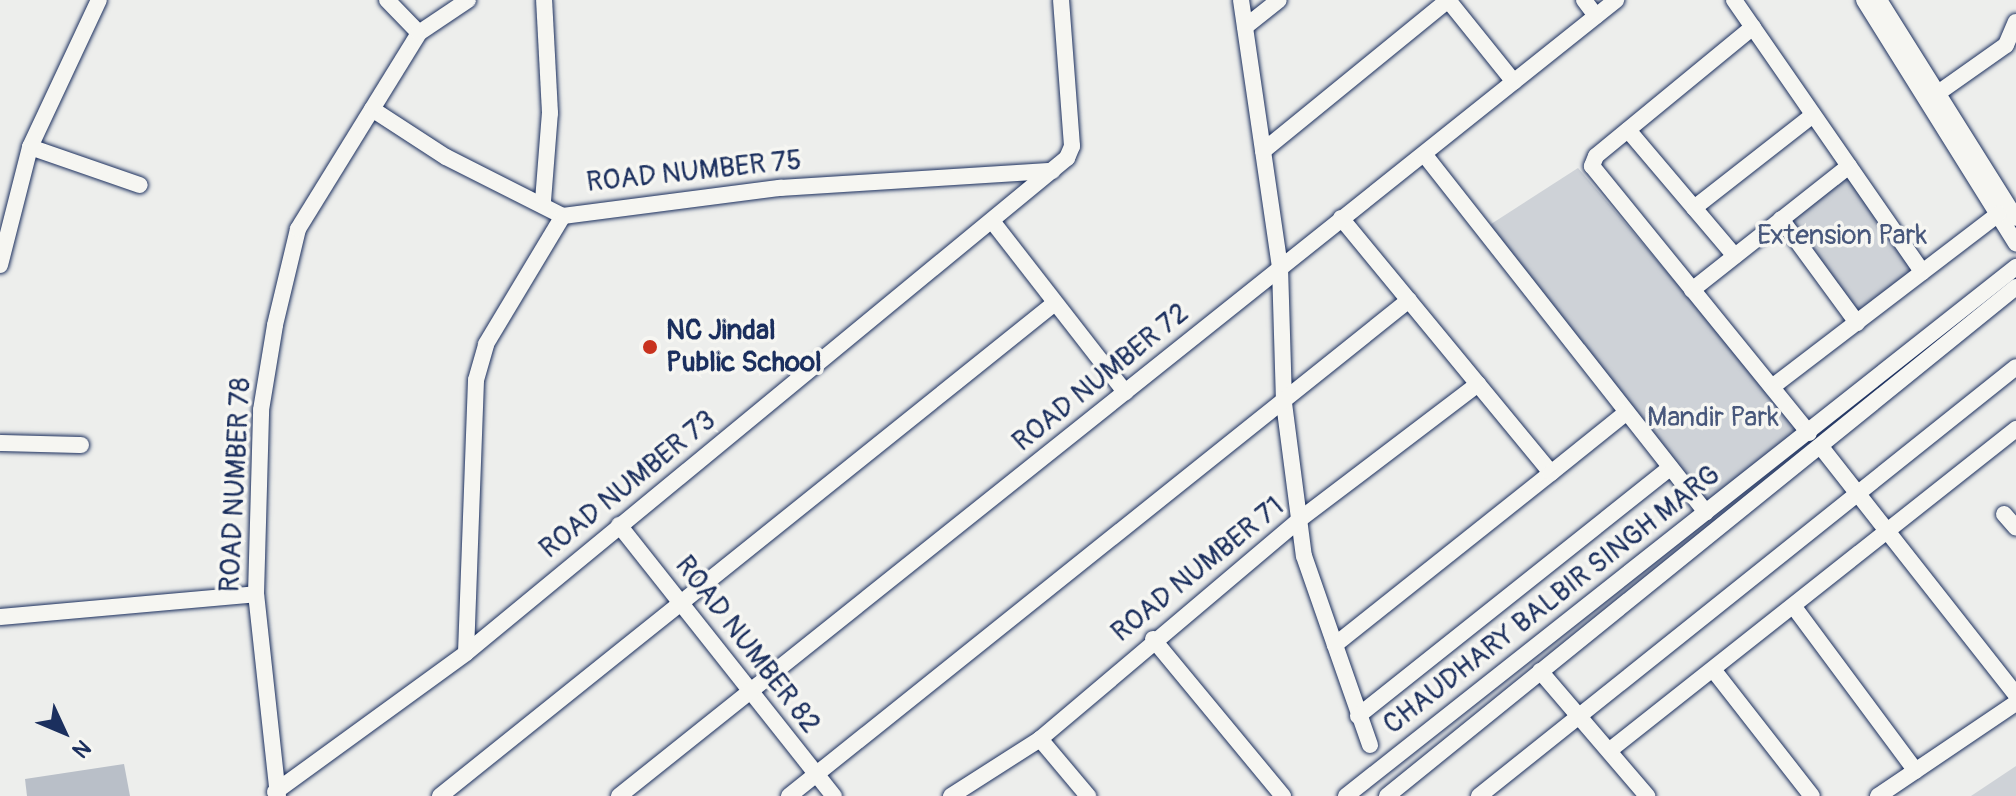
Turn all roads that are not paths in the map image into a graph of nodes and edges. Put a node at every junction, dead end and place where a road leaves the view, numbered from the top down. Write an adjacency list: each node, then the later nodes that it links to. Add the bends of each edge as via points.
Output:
1 (99, 0): 24 (street)
2 (387, 0): 18 (street)
3 (468, 0): 18 (street, ROAD NUMBER 78)
4 (544, 0): 30 (street, via 550,113)
5 (1061, 0): 28 (street, ROAD NUMBER 73, via 1072,146)
6 (1241, 0): 16 (street)
7 (1279, 0): 16 (street)
8 (1448, 0): 19 (street); 25 (street)
9 (1584, 0): 14 (street)
10 (1616, 0): 14 (street, ROAD NUMBER 72)
11 (1734, 0): 17 (street)
12 (1864, 0): 32 (street)
13 (1879, 0): 20 (street)
14 (1596, 16): 19 (street, ROAD NUMBER 72)
15 (2016, 22): 20 (street, via 2006,45)
16 (1245, 27): 25 (street)
17 (1753, 27): 22 (street); 23 (street)
18 (419, 33): 21 (street, ROAD NUMBER 78)
19 (1514, 82): 26 (street, ROAD NUMBER 72)
20 (1938, 93): 32 (street)
21 (372, 109): 30 (street, via 446,157 525,199); 68 (street, ROAD NUMBER 78, via 298,229 275,325 261,410)
22 (1813, 115): 27 (street); 31 (street)
23 (1628, 130): 31 (street); 44 (street, via 1596,156 1594,172)
24 (30, 147): 29 (street); 39 (street)
25 (1263, 151): 40 (street)
26 (1424, 154): 34 (street, ROAD NUMBER 72); 53 (street)
27 (1849, 166): 35 (street); 42 (street)
28 (1052, 171): 33 (street, ROAD NUMBER 75, via 780,188); 36 (street, ROAD NUMBER 73)
29 (140, 185)
30 (543, 201): 33 (street)
31 (1694, 208): 38 (street)
32 (2011, 215): 37 (street); 42 (street)
33 (563, 216): 74 (street, ROAD NUMBER 75, via 486,344 476,380)
34 (1341, 218): 40 (street, ROAD NUMBER 72); 45 (street)
35 (1781, 219): 38 (street); 47 (street)
36 (992, 221): 46 (street); 65 (street, ROAD NUMBER 73)
37 (2016, 243)
38 (1735, 256): 44 (street)
39 (0, 265)
40 (1280, 267): 51 (street, ROAD NUMBER 72); 52 (street)
41 (2016, 267): 55 (street, CHAUDHARY BALBIR SINGH MARG)
42 (1922, 272): 47 (street)
43 (2016, 287): 58 (street, CHAUDHARY BALBIR SINGH MARG)
44 (1692, 290): 50 (street)
45 (1409, 300): 49 (street); 52 (street)
46 (1055, 303): 51 (street); 69 (street)
47 (1857, 323): 50 (street)
48 (2016, 367): 61 (street)
49 (1478, 384): 60 (street); 64 (street, ROAD NUMBER 71)
50 (1772, 387): 55 (street)
51 (1125, 392): 77 (street, ROAD NUMBER 72)
52 (1284, 403): 64 (street); 86 (street)
53 (1627, 412): 59 (street); 60 (street)
54 (2016, 429): 67 (street)
55 (1809, 433): 62 (street, CHAUDHARY BALBIR SINGH MARG)
56 (0, 443): 57 (street)
57 (81, 445)
58 (1821, 447): 61 (street); 75 (street, CHAUDHARY BALBIR SINGH MARG)
59 (1670, 468): 62 (street); 81 (street)
60 (1551, 473): 73 (street)
61 (1856, 493): 67 (street); 80 (street)
62 (1706, 512): 97 (street, CHAUDHARY BALBIR SINGH MARG)
63 (2004, 514): 66 (street)
64 (1299, 520): 72 (street, ROAD NUMBER 71); 73 (street, via 1304,556)
65 (619, 525): 69 (street, ROAD NUMBER 82); 74 (street, ROAD NUMBER 73)
66 (2016, 528)
67 (1886, 532): 70 (street); 78 (street)
68 (256, 594): 71 (street); 88 (street, ROAD NUMBER 78)
69 (680, 602): 77 (street, ROAD NUMBER 82); 90 (street)
70 (1794, 607): 76 (street); 85 (street)
71 (0, 617)
72 (1153, 639): 82 (street, ROAD NUMBER 71); 96 (street)
73 (1335, 645): 81 (street)
74 (466, 653): 88 (street, ROAD NUMBER 73)
75 (1540, 671): 80 (street); 98 (street, CHAUDHARY BALBIR SINGH MARG)
76 (1715, 672): 84 (street); 101 (street)
77 (749, 689): 86 (street, ROAD NUMBER 82); 91 (street, ROAD NUMBER 72)
78 (2016, 695)
79 (2016, 703): 85 (street)
80 (1579, 715): 84 (street); 87 (street)
81 (1358, 716): 83 (street)
82 (1040, 739): 94 (street, ROAD NUMBER 71); 95 (street)
83 (1370, 745)
84 (1610, 750): 89 (street)
85 (1916, 771): 102 (street)
86 (816, 773): 92 (street); 93 (street, ROAD NUMBER 82)
87 (1496, 782): 99 (street); 100 (street)
88 (276, 794)
89 (1644, 795)
90 (440, 796)
91 (619, 796)
92 (789, 796)
93 (834, 796)
94 (951, 796)
95 (1088, 796)
96 (1283, 796)
97 (1346, 796)
98 (1387, 796)
99 (1479, 796)
100 (1507, 796)
101 (1812, 796)
102 (1878, 796)

